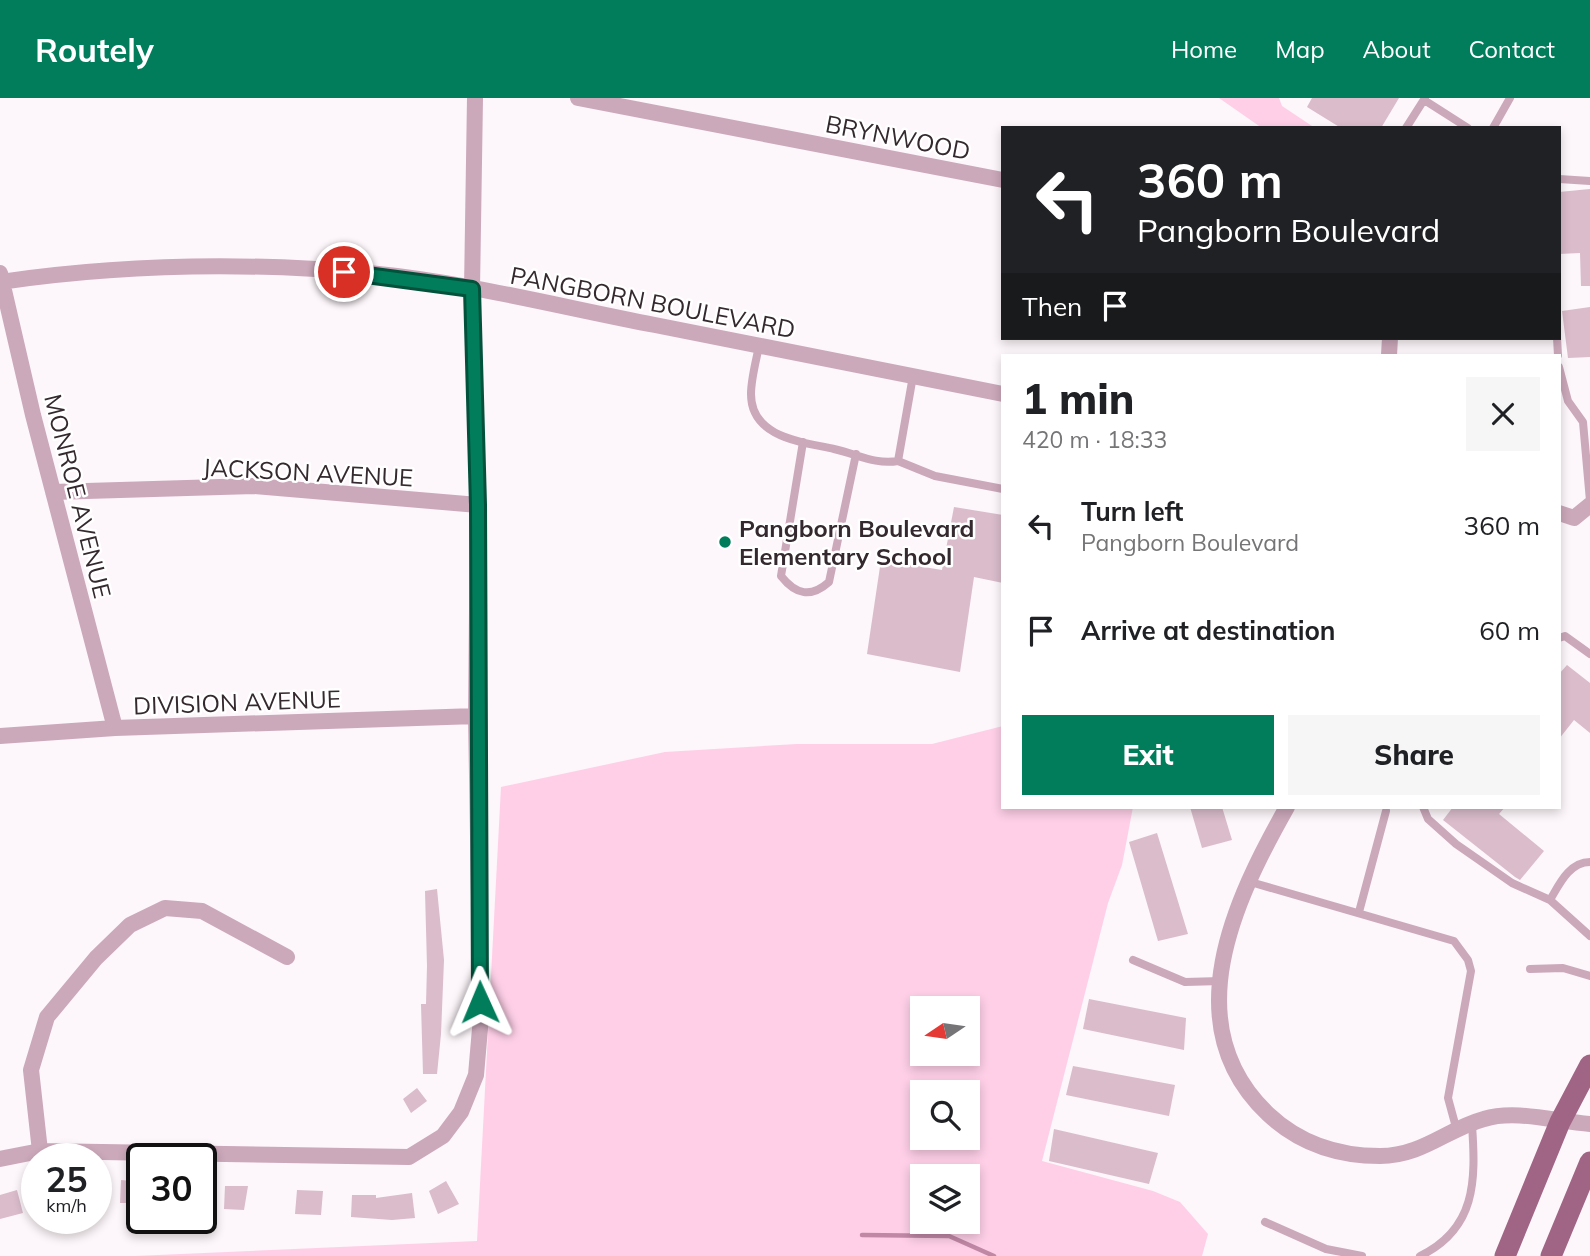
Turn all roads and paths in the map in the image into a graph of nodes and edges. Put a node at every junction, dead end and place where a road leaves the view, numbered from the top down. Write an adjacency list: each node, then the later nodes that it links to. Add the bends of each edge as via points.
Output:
1 (475, 98): 12 (street)
2 (578, 98): 9 (street, BRYNWOOD)
3 (1510, 98): 7 (lane)
4 (1424, 99): 5 (lane); 6 (lane)
5 (1407, 126)
6 (1465, 126)
7 (1494, 126)
8 (1561, 179): 10 (lane)
9 (1001, 180)
10 (1590, 181)
11 (1, 279): 12 (street, PANGBORN BOULEVARD, via 131,267 261,266 371,273); 22 (street, MONROE AVENUE)
12 (472, 289): 13 (street, PANGBORN BOULEVARD); 25 (street)
13 (759, 346): 15 (street, PANGBORN BOULEVARD); 17 (lane, via 751,396 755,413 781,437)
14 (1561, 375): 18 (lane, via 1568,401 1583,422)
15 (913, 376): 16 (street, PANGBORN BOULEVARD); 20 (lane)
16 (1001, 394)
17 (803, 442): 19 (lane); 19 (lane, via 781,576 790,588 808,595 829,582)
18 (1588, 450): 23 (lane)
19 (856, 454): 20 (lane, via 880,464)
20 (898, 461): 21 (lane, via 935,476)
21 (1001, 489)
22 (53, 492): 25 (street, JACKSON AVENUE, via 254,486); 30 (street, MONROE AVENUE)
23 (1590, 495): 24 (lane)
24 (1590, 503): 26 (street, via 1574,518)
25 (478, 505): 29 (street)
26 (1561, 514)
27 (1561, 637): 28 (lane)
28 (1590, 654)
29 (477, 716): 30 (street, DIVISION AVENUE); 50 (street, via 481,1017 476,1075 461,1112 443,1136 409,1157)
30 (115, 729): 31 (street, DIVISION AVENUE)
31 (0, 736)
32 (1286, 809): 36 (street)
33 (1424, 809): 37 (lane, via 1427,819 1456,844 1512,883)
34 (1386, 811): 38 (lane)
35 (1590, 862): 37 (lane, via 1568,872)
36 (1247, 881): 38 (lane); 44 (street, via 1233,917)
37 (1550, 900): 39 (lane)
38 (1359, 912): 48 (lane, via 1454,941 1468,960 1471,971 1448,1098)
39 (1590, 936)
40 (286, 957): 49 (street, via 202,911 165,908 130,925 47,1017 31,1070)
41 (1133, 961): 44 (lane, via 1185,982)
42 (1530, 969): 43 (lane, via 1563,968)
43 (1590, 976)
44 (1221, 981): 48 (street, via 1219,1006 1230,1059 1251,1096 1298,1137 1339,1153 1382,1156 1430,1146)
45 (1590, 1065): 46 (main road)
46 (1560, 1122): 47 (street); 48 (street, via 1511,1115 1483,1119); 57 (main road)
47 (1590, 1124)
48 (1465, 1128): 56 (lane, via 1476,1172 1462,1224 1440,1246)
49 (39, 1143)
50 (112, 1152)
51 (21, 1155): 52 (street)
52 (0, 1159)
53 (1590, 1162): 58 (main road)
54 (1265, 1222): 55 (lane, via 1326,1249)
55 (1362, 1256)
56 (1420, 1256)
57 (1505, 1256)
58 (1551, 1256)

